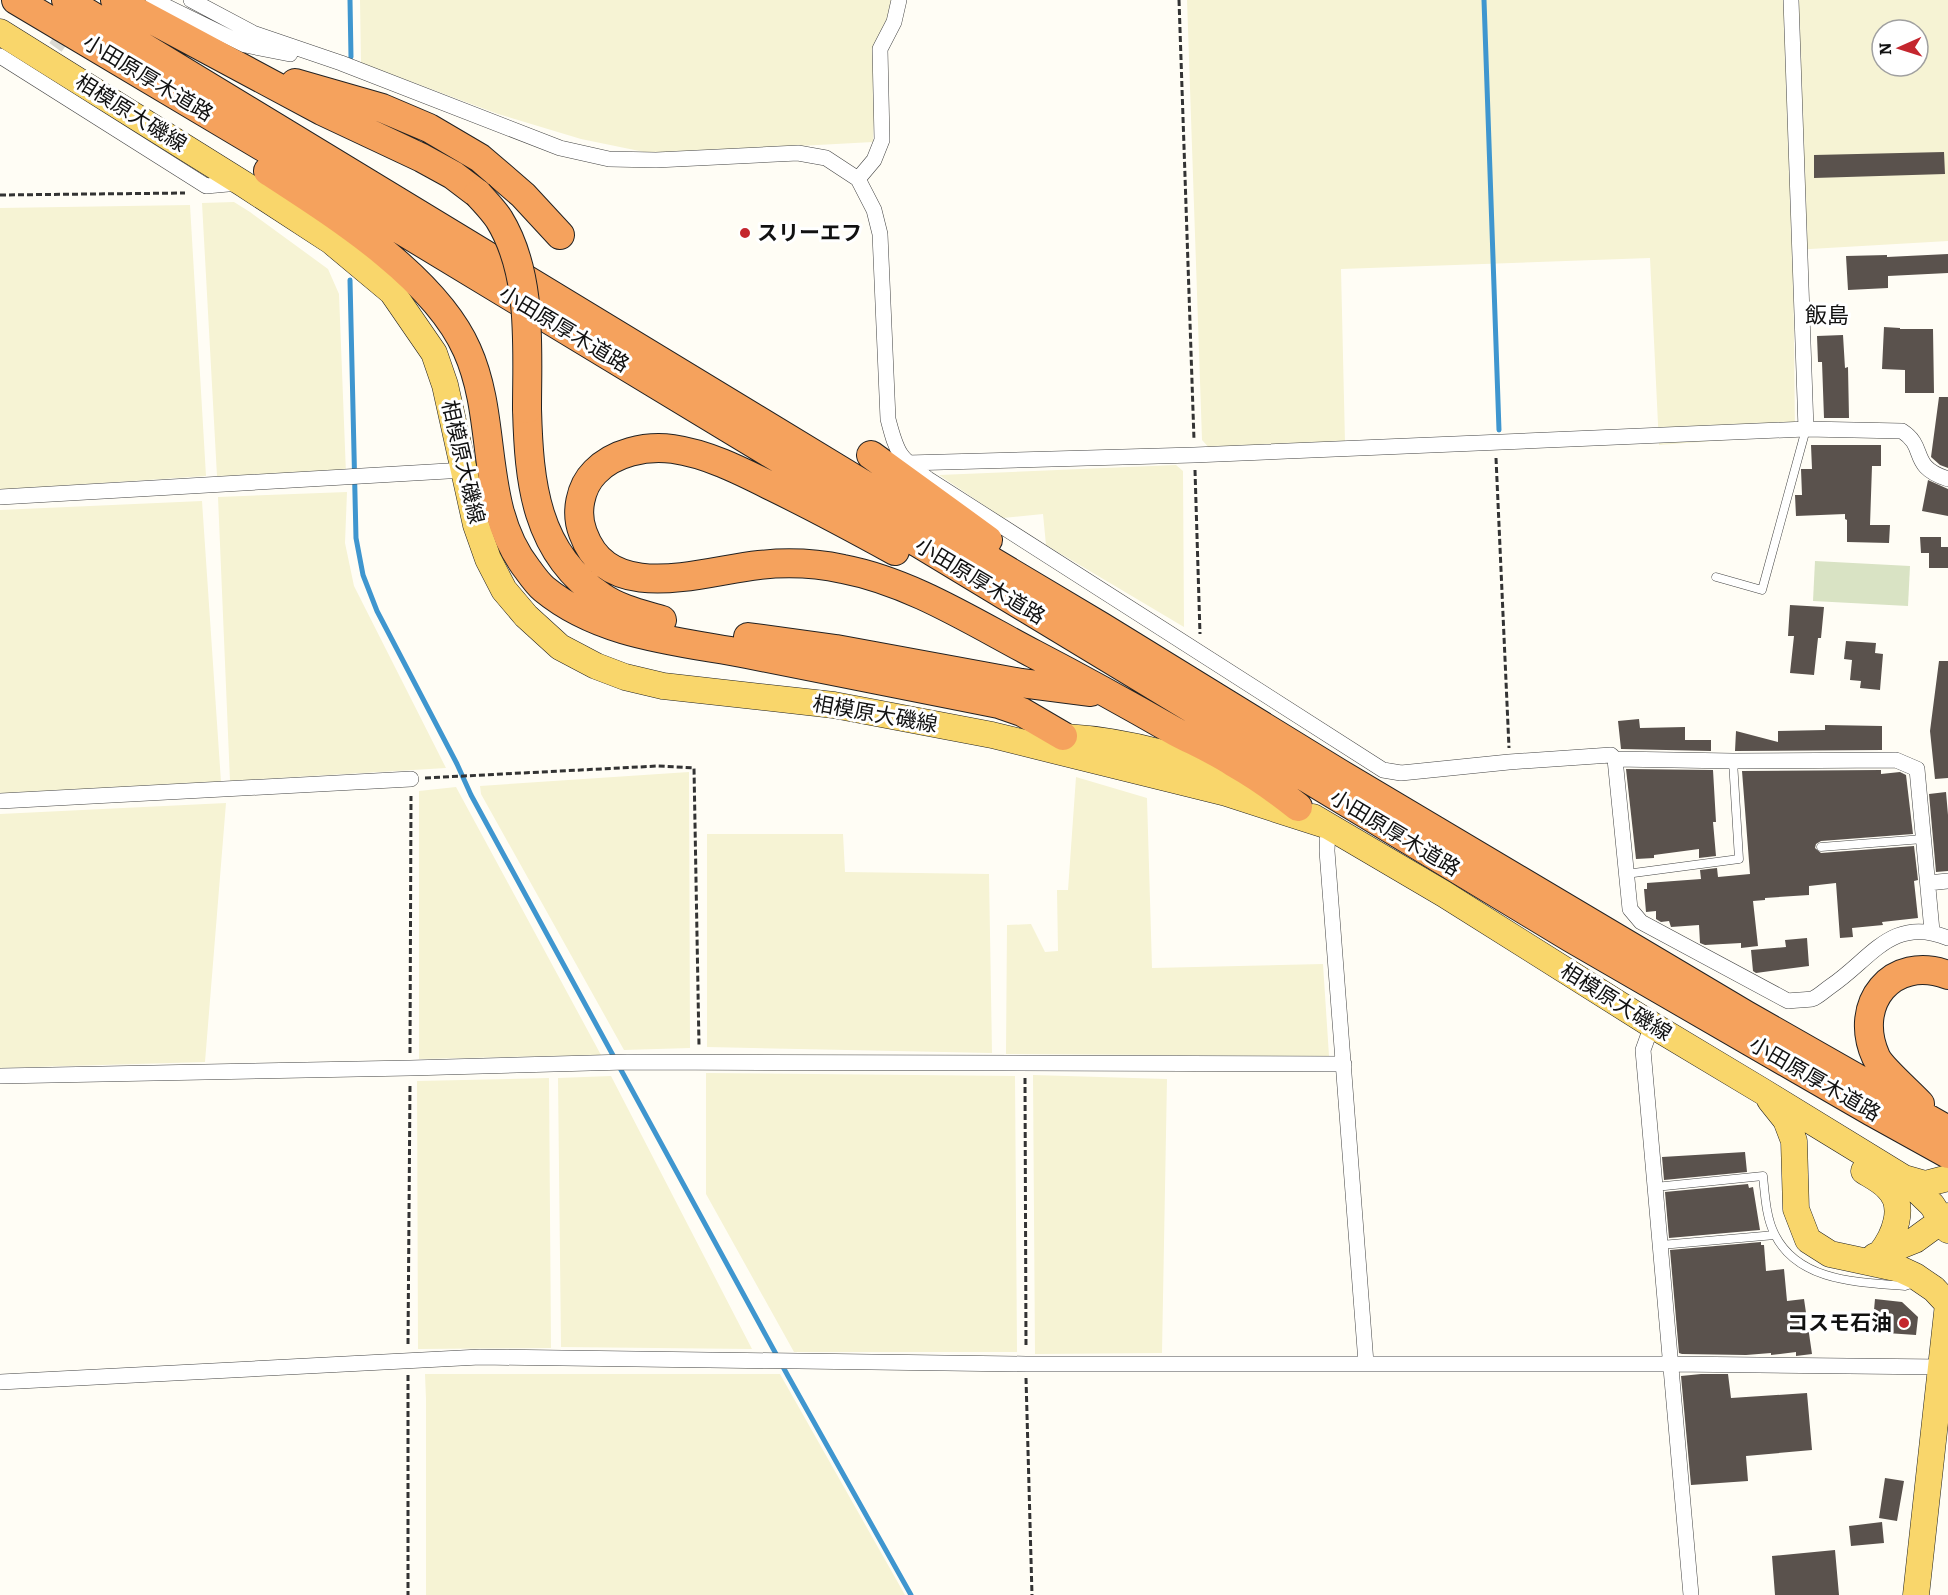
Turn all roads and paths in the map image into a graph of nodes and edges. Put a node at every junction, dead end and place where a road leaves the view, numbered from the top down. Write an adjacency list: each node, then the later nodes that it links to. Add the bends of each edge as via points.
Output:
1 (66, 0): 27 (highway, 小田原厚木道路, via 790,439)
2 (115, 0): 12 (highway)
3 (153, 0): 11 (street, via 245,45)
4 (191, 0): 11 (street, via 253,33)
5 (899, 0): 13 (street, via 894,22 880,49 882,140 874,160)
6 (1179, 0): 20 (path)
7 (1791, 0): 18 (street)
8 (23, 4): 27 (highway, 小田原厚木道路); 31 (highway, via 145,90 297,189 408,273 437,304 467,349 476,373 500,520 517,556 542,588 569,606 630,632 999,704 1022,712)
9 (0, 32): 14 (main road, 相模原大磯線)
10 (0, 56): 15 (street)
11 (340, 63): 13 (street, via 570,150 609,159 798,153 826,158)
12 (244, 69): 17 (highway, via 382,108 429,128 480,158 523,195); 29 (highway, bridge, via 453,175 478,194 498,218 520,271 526,336 528,451 536,505 554,549 578,578 603,598 631,612 672,623 1090,692)
13 (858, 179): 22 (street, via 874,210 880,234 888,419 895,448)
14 (242, 183): 15 (street); 23 (main road, 相模原大磯線, via 331,241 392,292 434,352 446,385)
15 (206, 186): 16 (path, via 194,193)
16 (0, 195)
17 (560, 235)
18 (1806, 429): 19 (street); 24 (street, via 1902,431 1913,438 1922,464 1932,474); 26 (lane, via 1762,590)
19 (1495, 441): 20 (street); 34 (path)
20 (1194, 454): 22 (street); 28 (path)
21 (871, 455): 27 (highway, via 1023,565)
22 (907, 463): 28 (street)
23 (465, 470): 25 (street); 30 (main road, 相模原大磯線, via 476,525 504,590 560,647 596,666 663,686 834,705)
24 (1948, 479)
25 (0, 497)
26 (1716, 577)
27 (1096, 638): 29 (highway, via 1004,609 811,506 711,458 671,448 621,454 604,462 588,479 580,502 580,526 588,546 601,563 623,574 647,579 680,578 760,565 806,563 873,575 911,590); 56 (highway, 小田原厚木道路, via 1571,938)
28 (1201, 654): 34 (street, via 1383,770 1401,773)
29 (1131, 705): 38 (highway, via 1232,761)
30 (992, 735): 31 (main road, 相模原大磯線); 36 (main road, 相模原大磯線)
31 (1063, 736): 36 (main road, via 1084,749 1178,773); 38 (main road, 相模原大磯線, via 1132,745 1230,776)
32 (1615, 759): 33 (street); 34 (street, via 1611,755); 42 (street)
33 (1733, 761): 40 (street, via 1896,760 1917,769); 42 (lane, via 1739,859)
34 (1509, 762)
35 (411, 779): 37 (street); 49 (path, via 658,766 694,768); 52 (path)
36 (1226, 793): 39 (main road, 相模原大磯線)
37 (0, 801)
38 (1298, 807): 39 (main road, 相模原大磯線)
39 (1328, 826): 48 (main road, 相模原大磯線); 51 (street)
40 (1923, 839): 41 (lane); 44 (street)
41 (1821, 847)
42 (1626, 874): 45 (street, via 1630,909 1641,922 1788,1001 1813,998 1841,980 1879,945 1905,933)
43 (1948, 881): 44 (street)
44 (1928, 883): 45 (street)
45 (1932, 931): 46 (street)
46 (1948, 938)
47 (1948, 975): 56 (highway, via 1932,970 1899,973 1879,994 1870,1011 1868,1030 1876,1058)
48 (1652, 1025): 54 (main road, 相模原大磯線); 59 (street, via 1643,1050)
49 (700, 1062): 50 (street); 52 (street)
50 (1025, 1062): 51 (street); 69 (path)
51 (1344, 1064): 68 (street)
52 (410, 1068): 53 (street); 67 (path)
53 (0, 1076)
54 (1762, 1090): 55 (main road, 相模原大磯線); 64 (main road, via 1786,1120 1794,1141 1796,1209 1808,1240 1830,1254)
55 (1813, 1122): 57 (main road, 相模原大磯線); 63 (main road, via 1828,1146 1888,1187 1895,1197 1895,1227)
56 (1943, 1139)
57 (1904, 1178): 58 (main road, via 1925,1184); 60 (main road)
58 (1948, 1178)
59 (1655, 1187): 61 (lane, via 1762,1176); 62 (street)
60 (1946, 1222): 63 (main road)
61 (1775, 1235): 62 (lane); 65 (lane, via 1794,1260 1824,1275 1905,1286)
62 (1661, 1245): 70 (street)
63 (1880, 1254): 64 (main road)
64 (1855, 1260): 65 (main road)
65 (1915, 1276): 66 (main road)
66 (1948, 1304): 71 (main road)
67 (408, 1362): 69 (street, via 492,1357); 72 (street); 73 (path)
68 (1366, 1363): 69 (street); 70 (street)
69 (1026, 1364): 74 (path)
70 (1671, 1364): 71 (street); 75 (street)
71 (1942, 1367): 76 (main road)
72 (0, 1382)
73 (408, 1595)
74 (1032, 1595)
75 (1691, 1595)
76 (1916, 1595)

